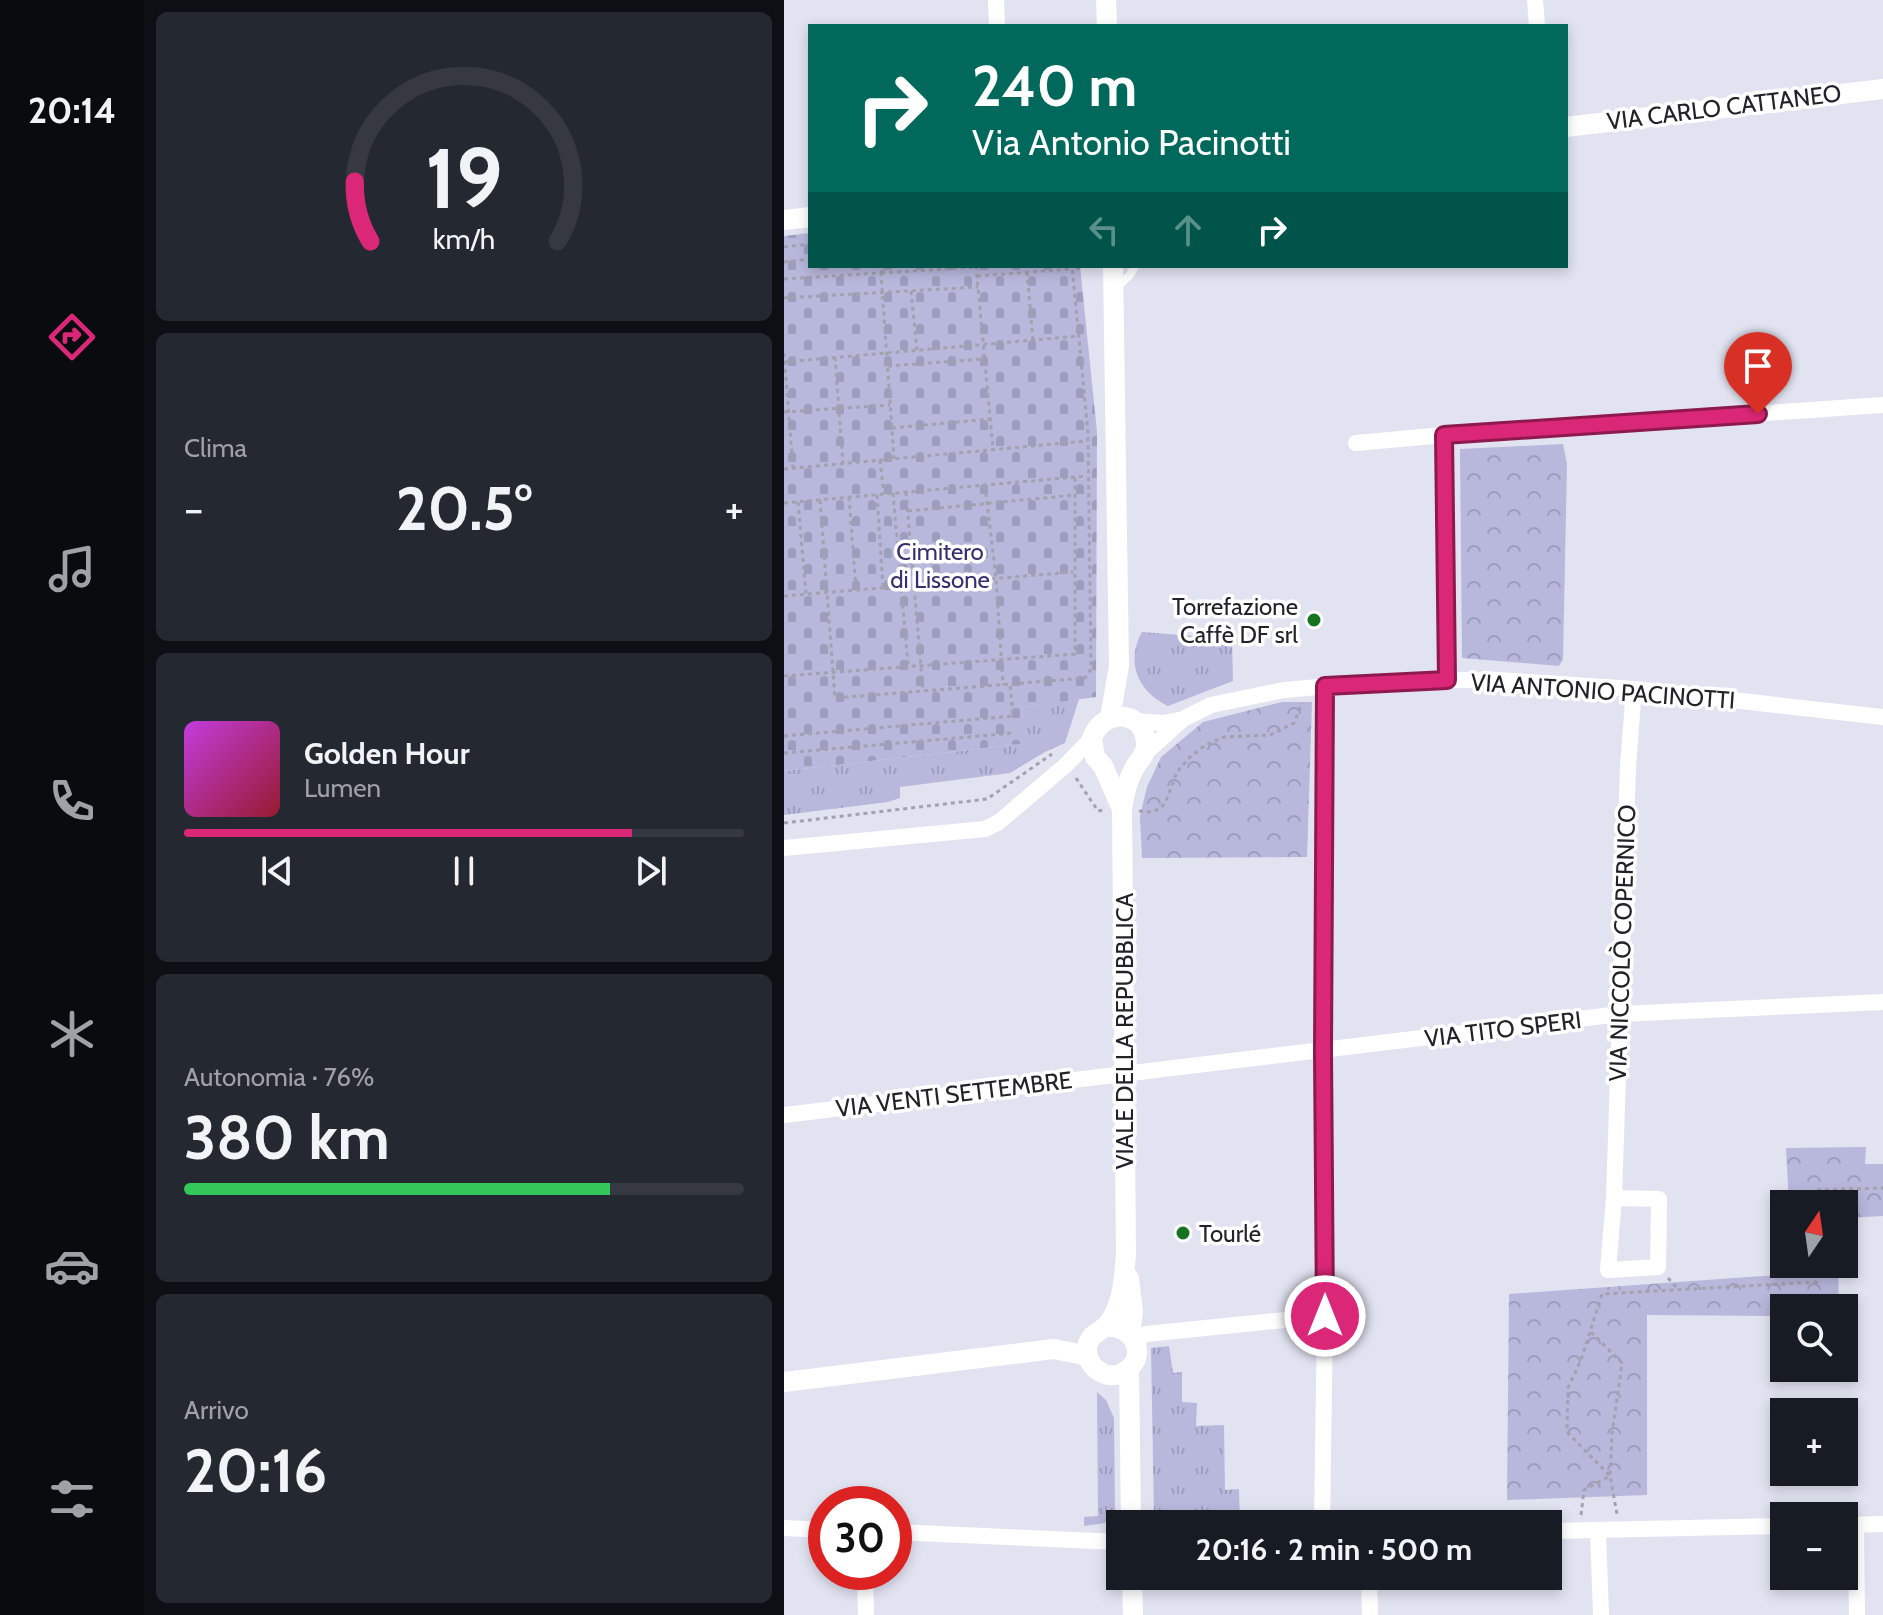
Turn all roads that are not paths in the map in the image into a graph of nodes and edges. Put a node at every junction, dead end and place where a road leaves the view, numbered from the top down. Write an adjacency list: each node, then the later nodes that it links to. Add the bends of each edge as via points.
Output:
1 (996, 0): 4 (street)
2 (1106, 0): 5 (street)
3 (1535, 0): 6 (street)
4 (997, 24)
5 (1107, 24)
6 (1537, 24)
7 (1883, 89): 8 (street, VIA CARLO CATTANEO)
8 (1568, 127)
9 (808, 217): 10 (street)
10 (784, 220)
11 (1134, 268): 12 (lane, via 1130,275)
12 (1112, 274): 16 (street)
13 (1883, 405): 14 (street)
14 (1444, 435): 15 (street); 17 (street)
15 (1356, 443)
16 (1119, 666): 21 (street); 23 (street)
17 (1447, 680): 18 (street, VIA ANTONIO PACINOTTI); 19 (street, VIA ANTONIO PACINOTTI)
18 (1325, 686): 22 (street, VIA ANTONIO PACINOTTI, via 1237,698); 32 (street)
19 (1634, 689): 20 (street, VIA ANTONIO PACINOTTI); 31 (street, VIA NICCOLÒ COPERNICO)
20 (1883, 717)
21 (1110, 718): 23 (street); 24 (street)
22 (1183, 719): 23 (street, VIA ANTONIO PACINOTTI); 26 (street, VIA ANTONIO PACINOTTI)
23 (1134, 721): 26 (street, via 1146,747)
24 (1092, 738): 25 (street); 27 (street, VIALE DELLA REPUBBLICA)
25 (1060, 759): 27 (street); 29 (street, via 999,822 985,829)
26 (1140, 760): 27 (street, via 1118,771); 28 (street, VIALE DELLA REPUBBLICA)
27 (1102, 765): 28 (street, VIALE DELLA REPUBBLICA)
28 (1122, 809): 33 (street, VIALE DELLA REPUBBLICA)
29 (784, 848)
30 (1883, 1002): 31 (street, VIA TITO SPERI)
31 (1620, 1014): 32 (street, VIA TITO SPERI); 35 (street, VIA NICCOLÒ COPERNICO)
32 (1323, 1051): 33 (street, VIA TITO SPERI); 37 (street)
33 (1124, 1072): 34 (street, VIA VENTI SETTEMBRE); 36 (street, VIALE DELLA REPUBBLICA)
34 (784, 1115)
35 (1614, 1198): 35 (street, VIA NICCOLÒ COPERNICO, via 1659,1199 1658,1267 1608,1270)
36 (1126, 1254): 38 (street, VIALE DELLA REPUBBLICA); 39 (street, VIALE DELLA REPUBBLICA, via 1121,1293)
37 (1325, 1316): 38 (street); 45 (street)
38 (1132, 1336): 39 (street, via 1119,1327); 40 (street, VIALE DELLA REPUBBLICA, via 1137,1352)
39 (1095, 1340): 41 (street, VIALE DELLA REPUBBLICA, via 1098,1371); 42 (street)
40 (1129, 1369): 41 (street); 43 (street, VIALE DELLA REPUBBLICA)
41 (1107, 1375): 43 (street, VIALE DELLA REPUBBLICA)
42 (784, 1382)
43 (1128, 1419): 44 (street, VIALE DELLA REPUBBLICA)
44 (1131, 1510)
45 (1322, 1510)
46 (1883, 1524): 47 (street)
47 (1858, 1525)
48 (1770, 1526): 52 (street)
49 (784, 1528): 50 (street)
50 (808, 1529)
51 (1562, 1531): 52 (street)
52 (1598, 1531): 62 (street)
53 (912, 1533): 54 (street)
54 (1106, 1541)
55 (865, 1590): 59 (street)
56 (1132, 1590): 60 (street)
57 (1369, 1590): 61 (street)
58 (1855, 1590): 63 (street)
59 (866, 1615)
60 (1133, 1615)
61 (1370, 1615)
62 (1601, 1615)
63 (1857, 1615)

